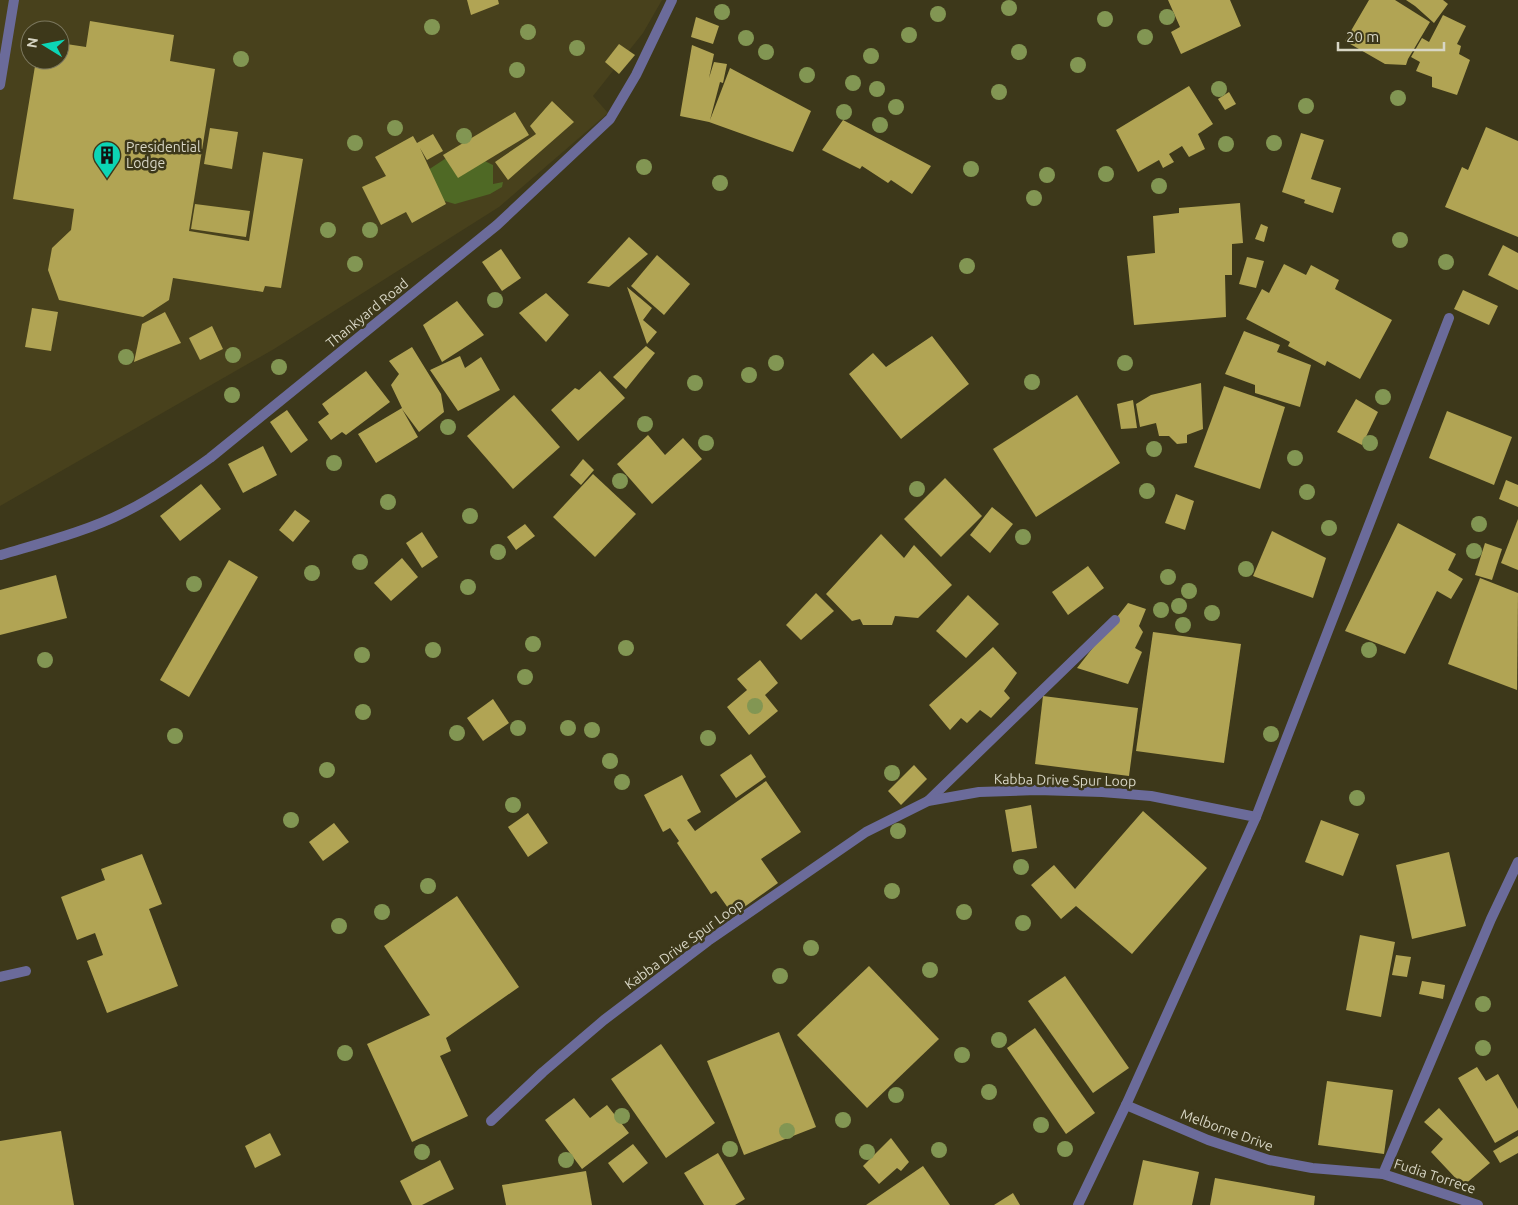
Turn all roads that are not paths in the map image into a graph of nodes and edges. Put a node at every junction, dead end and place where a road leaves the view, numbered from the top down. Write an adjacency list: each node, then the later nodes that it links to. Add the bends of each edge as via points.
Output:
1 (14, 0): 3 (street)
2 (672, 0): 5 (street, Thankyard Road, via 636,75 610,119 490,231 210,458 173,484 124,512)
3 (0, 85)
4 (1450, 318): 8 (street)
5 (1, 555)
6 (1115, 620): 7 (street)
7 (928, 801): 8 (street, Kabba Drive Spur Loop, via 979,792 1102,792 1151,796); 13 (street, Kabba Drive Spur Loop, via 866,832 708,941 604,1020)
8 (1256, 817): 12 (street)
9 (1518, 862): 14 (street)
10 (26, 971): 11 (street)
11 (0, 977)
12 (1126, 1105): 14 (street, Melborne Drive, via 1208,1140 1269,1160 1312,1168); 15 (street)
13 (491, 1121)
14 (1383, 1174): 16 (street, Fudia Torrece)
15 (1078, 1205)
16 (1478, 1205)

